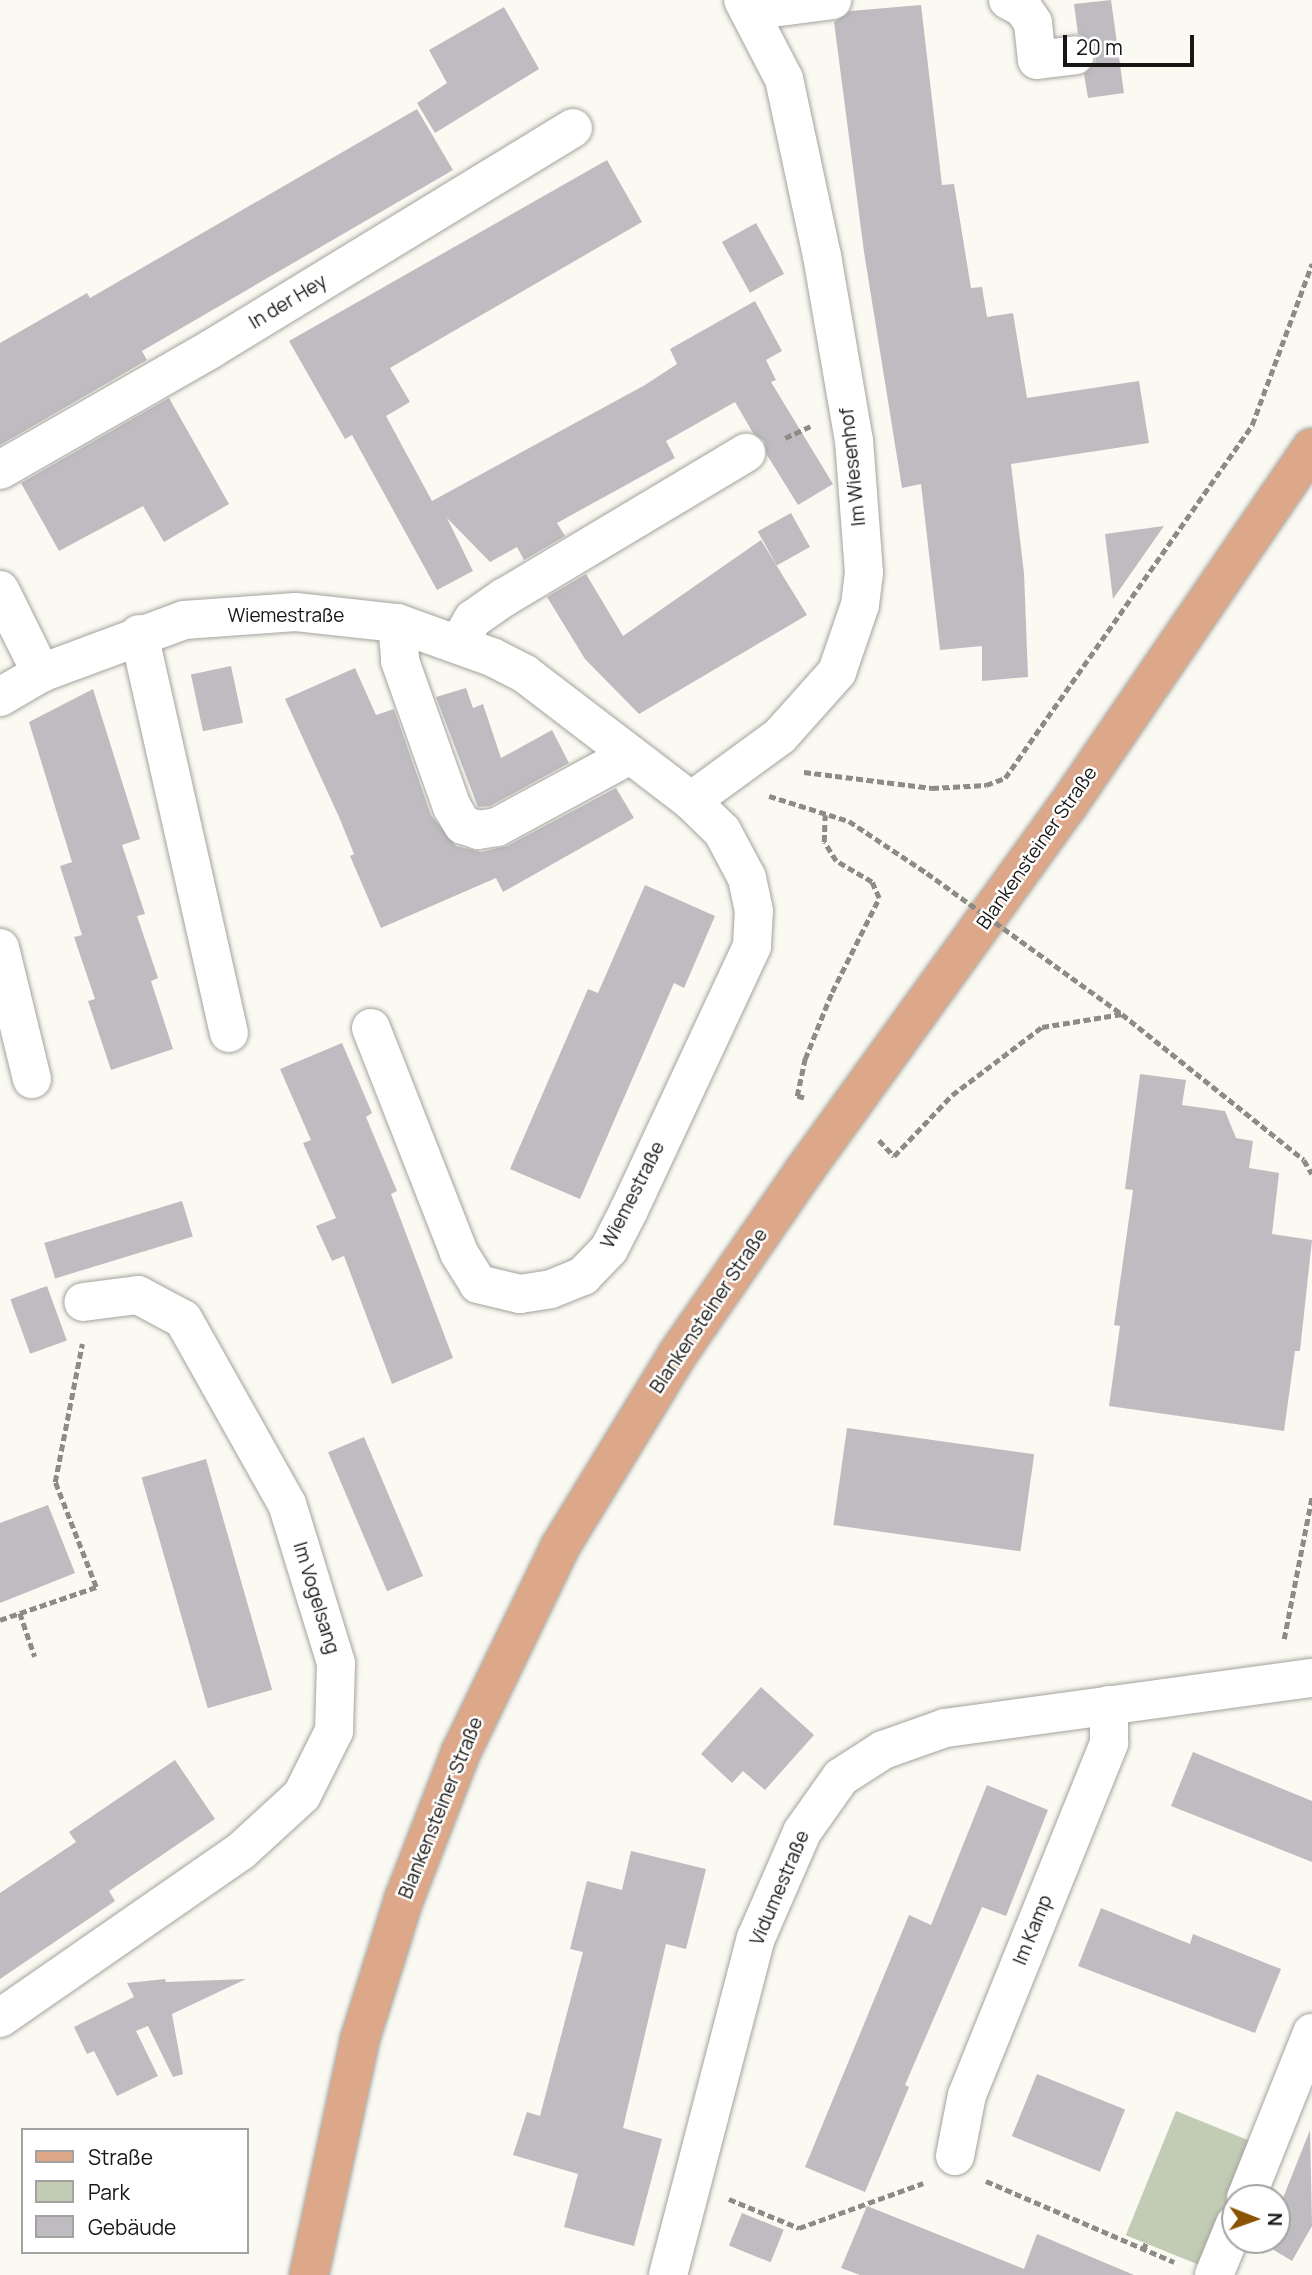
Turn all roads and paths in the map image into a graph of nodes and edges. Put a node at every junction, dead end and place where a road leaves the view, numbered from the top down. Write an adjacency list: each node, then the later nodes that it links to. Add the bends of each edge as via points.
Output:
1 (832, 0): 3 (street)
2 (1008, 0): 4 (street, via 1023,8 1033,23 1037,60)
3 (746, 6): 17 (street, Im Wiesenhof, via 784,79 822,257 854,441 864,573 860,605 836,672 780,736)
4 (1075, 54)
5 (573, 128): 9 (street, In der Hey, via 211,349)
6 (1312, 264): 18 (path, via 1252,425 1005,778 986,785 932,788)
7 (1312, 447): 45 (main road, Blankensteiner Straße, via 1066,808 685,1344 561,1547 461,1752 404,1899 360,2039)
8 (746, 453): 13 (street, via 505,597 473,619)
9 (0, 470)
10 (0, 590): 14 (street)
11 (397, 623): 12 (street, Wiemestraße, via 307,613 242,613 184,620); 13 (street, Wiemestraße); 16 (street, via 400,661 452,807 463,825 478,830 496,827)
12 (139, 634): 14 (street, Wiemestraße); 24 (street)
13 (459, 643): 16 (street, Wiemestraße, via 526,674)
14 (41, 673): 15 (street, Wiemestraße)
15 (0, 697)
16 (630, 755): 19 (street)
17 (734, 768): 19 (street, Im Wiesenhof); 20 (path, via 770,797)
18 (800, 772)
19 (691, 801): 23 (street, Wiemestraße, via 722,831 747,878 754,911 752,946 629,1210 609,1249 583,1276 551,1289 520,1294 478,1284 459,1253)
20 (825, 815): 22 (path, bridge, via 849,821 927,873); 26 (path, via 824,842 836,861 872,883 879,898 832,992 805,1059)
21 (0, 948): 25 (street)
22 (1122, 1014): 27 (path, via 1042,1027 952,1095); 28 (path, via 1304,1160)
23 (371, 1028)
24 (229, 1034)
25 (33, 1079)
26 (797, 1096)
27 (894, 1156)
28 (1312, 1174)
29 (83, 1301): 31 (path, via 83,1340 55,1482 96,1587); 36 (street, Im Vogelsang, via 138,1295 183,1319 287,1504 335,1663 334,1731 302,1795 240,1852)
30 (1312, 1496): 34 (path)
31 (20, 1613): 32 (path); 33 (path)
32 (0, 1620)
33 (36, 1657)
34 (1294, 1682): 35 (street, Vidumestraße)
35 (1109, 1705): 38 (street, Im Kamp, via 1108,1743 967,2095); 46 (street, Vidumestraße, via 945,1728 883,1750 841,1777 802,1832 756,1938)
36 (0, 2018)
37 (1312, 2033): 39 (street)
38 (955, 2156): 40 (path, via 927,2182 799,2228); 43 (path, via 982,2180)
39 (1252, 2184)
40 (723, 2197)
41 (1221, 2241): 44 (street)
42 (1146, 2243): 43 (path)
43 (1143, 2249): 44 (path)
44 (1198, 2270)
45 (309, 2275)
46 (668, 2275)

